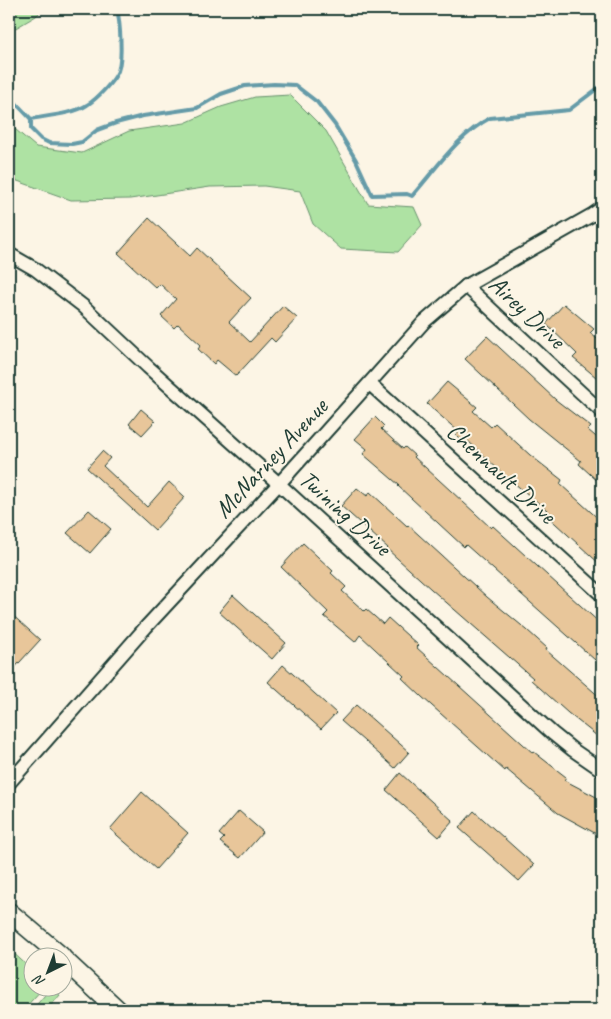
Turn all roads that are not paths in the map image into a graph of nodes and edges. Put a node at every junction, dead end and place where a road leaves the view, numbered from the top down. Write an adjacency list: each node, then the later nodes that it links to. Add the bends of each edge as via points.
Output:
1 (597, 211): 2 (street); 4 (street, McNarney Avenue)
2 (602, 224)
3 (9, 254): 7 (street, Twining Drive, via 35,269 83,306)
4 (466, 286): 5 (street, McNarney Avenue, via 424,322); 6 (street, Airey Drive)
5 (370, 384): 7 (street, McNarney Avenue); 8 (street, Chennault Drive)
6 (602, 412)
7 (279, 484): 9 (street, Twining Drive, via 552,733); 10 (street, McNarney Avenue, via 140,634)
8 (602, 595)
9 (602, 770)
10 (9, 783)
11 (9, 912): 12 (main road)
12 (49, 946)
13 (72, 966): 14 (main road)
14 (118, 1010)

